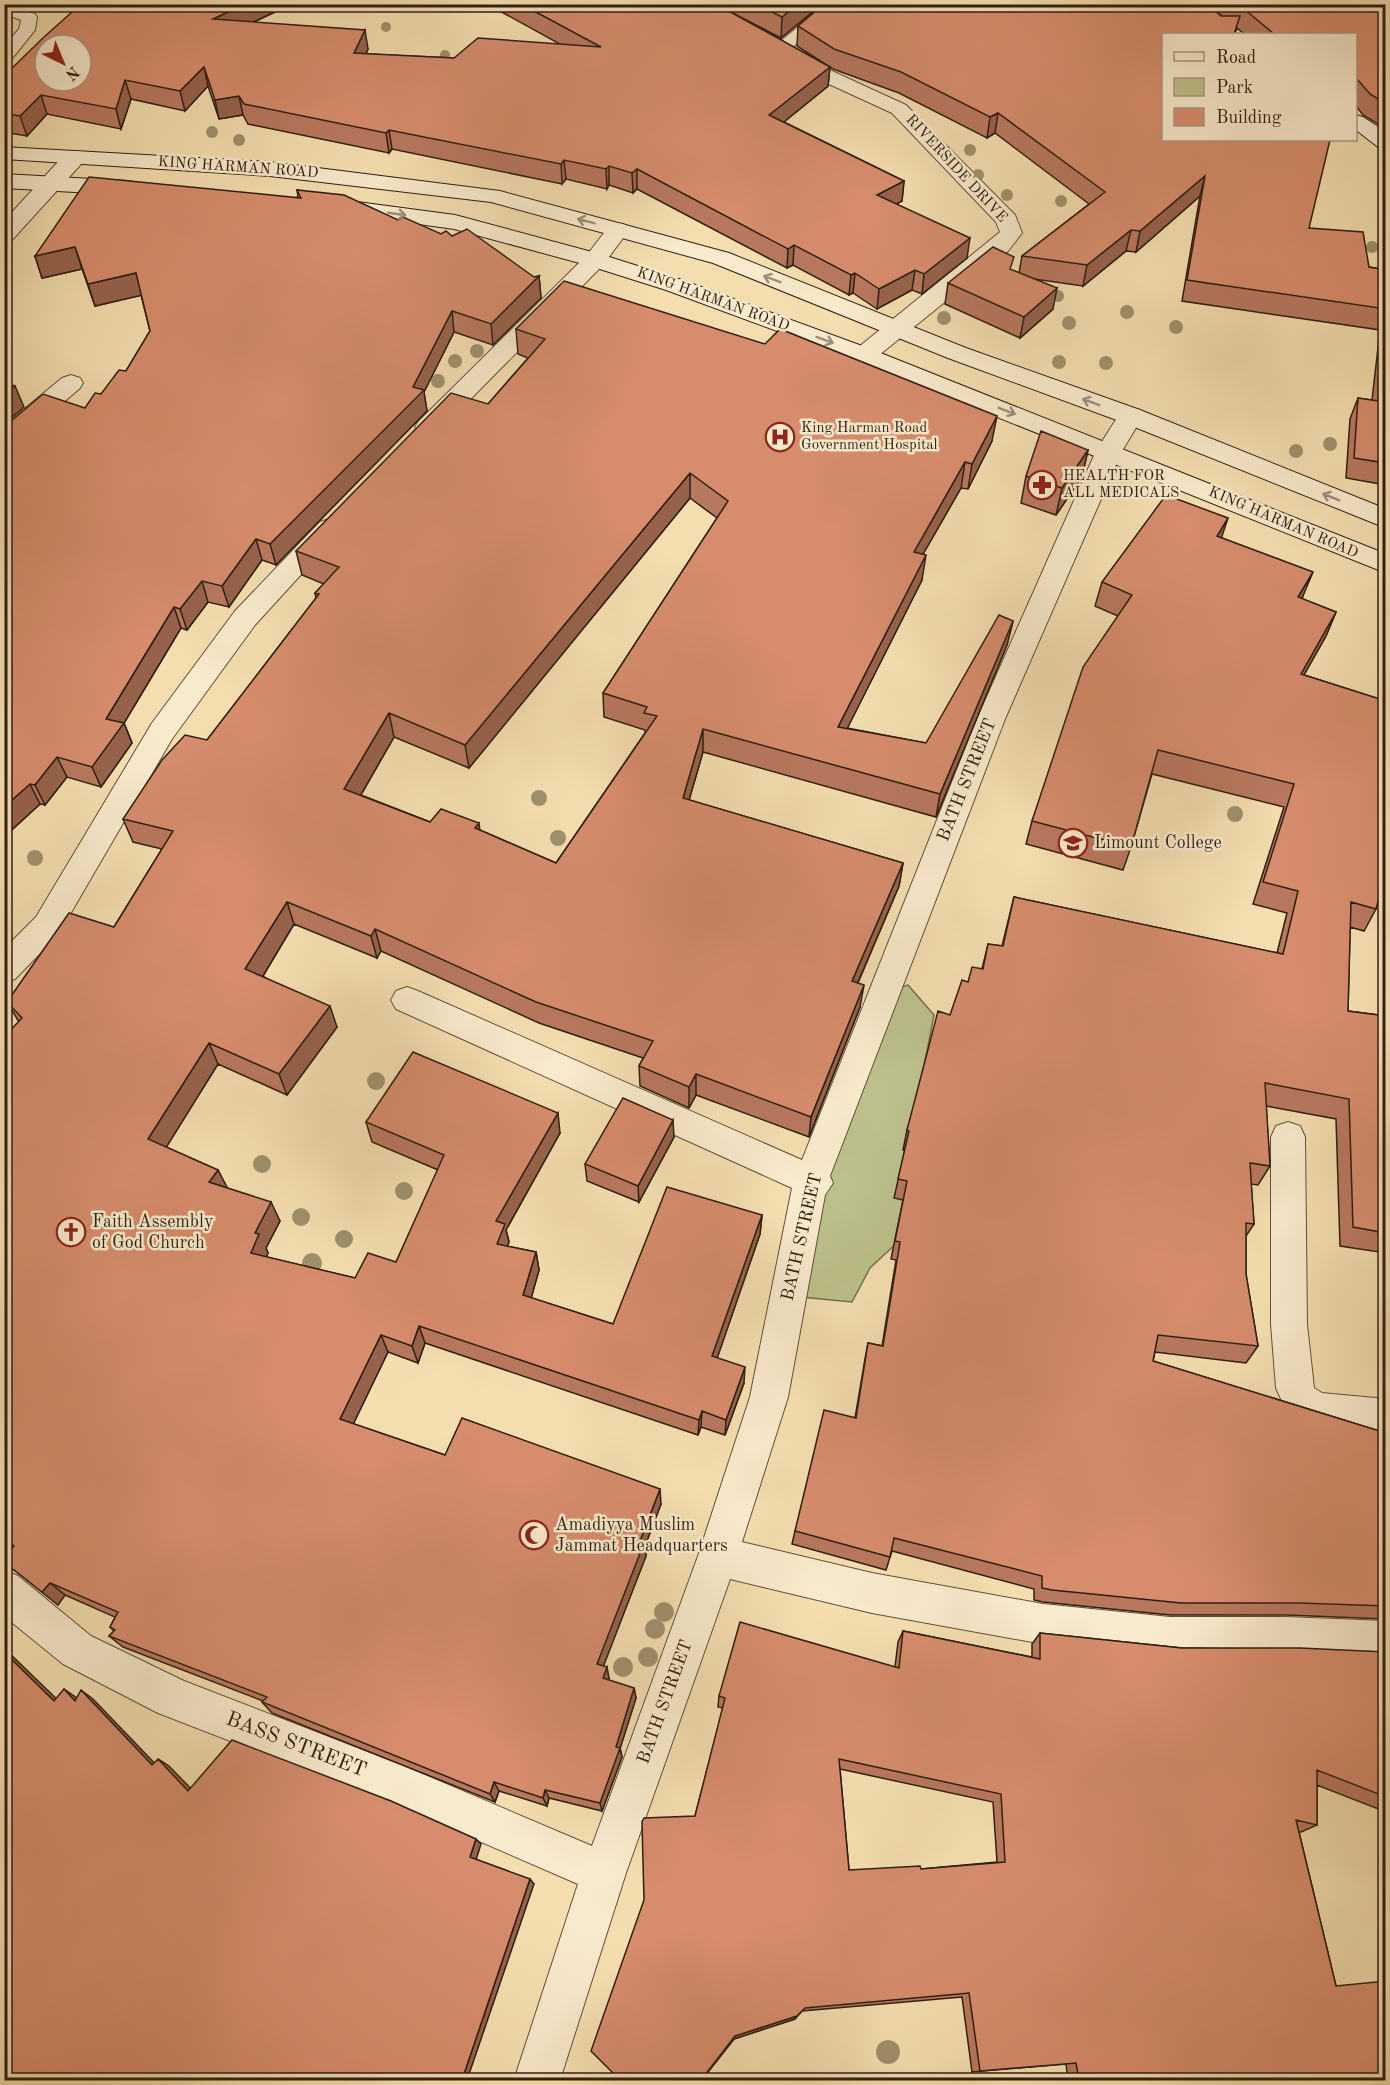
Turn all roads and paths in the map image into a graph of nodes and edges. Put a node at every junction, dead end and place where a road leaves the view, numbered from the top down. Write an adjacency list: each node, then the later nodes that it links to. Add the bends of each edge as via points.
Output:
1 (836, 4): 3 (lane)
2 (4, 9): 4 (lane, via 29,17 27,30)
3 (772, 43): 16 (street, RIVERSIDE DRIVE, via 825,75 899,109 1008,220 1011,233 1000,246)
4 (4, 57)
5 (1357, 122): 6 (street)
6 (1386, 142)
7 (4, 153): 8 (street, KING HARMAN ROAD)
8 (75, 157): 10 (street); 13 (street, KING HARMAN ROAD, one-way to 8, via 492,196 390,182 270,169)
9 (4, 181): 10 (street, KING HARMAN ROAD)
10 (49, 184): 11 (street, KING HARMAN ROAD); 14 (street)
11 (150, 190)
12 (316, 204): 15 (street, KING HARMAN ROAD, one-way to 15, via 454,222)
13 (618, 230): 15 (street); 16 (street, KING HARMAN ROAD, one-way to 13, via 721,258)
14 (4, 235)
15 (596, 260): 17 (street, KING HARMAN ROAD, one-way to 17); 21 (street)
16 (898, 328): 17 (street, RIVERSIDE DRIVE); 19 (street, KING HARMAN ROAD, one-way to 16)
17 (864, 355): 22 (street, KING HARMAN ROAD, one-way to 22)
18 (71, 383): 20 (street)
19 (1131, 416): 22 (street, BATH STREET); 24 (street, KING HARMAN ROAD, one-way to 19)
20 (4, 440)
21 (412, 444)
22 (1109, 451): 25 (street, KING HARMAN ROAD); 29 (street, BATH STREET, via 992,718)
23 (344, 512): 26 (street, via 245,618 162,731 46,926)
24 (1386, 519)
25 (1384, 564)
26 (4, 970)
27 (406, 1000): 29 (street, via 816,1183)
28 (1288, 1137): 30 (street, via 1289,1324 1295,1388 1302,1404 1322,1411)
29 (810, 1184): 31 (street, BATH STREET, via 769,1397)
30 (1386, 1417)
31 (718, 1556): 33 (street, via 872,1593 1043,1624 1170,1637 1286,1636); 34 (street, BATH STREET)
32 (4, 1590): 34 (street, BASS STREET, via 77,1650 173,1698 404,1787)
33 (1386, 1641)
34 (604, 1873): 35 (street, BATH STREET)
35 (537, 2080)

